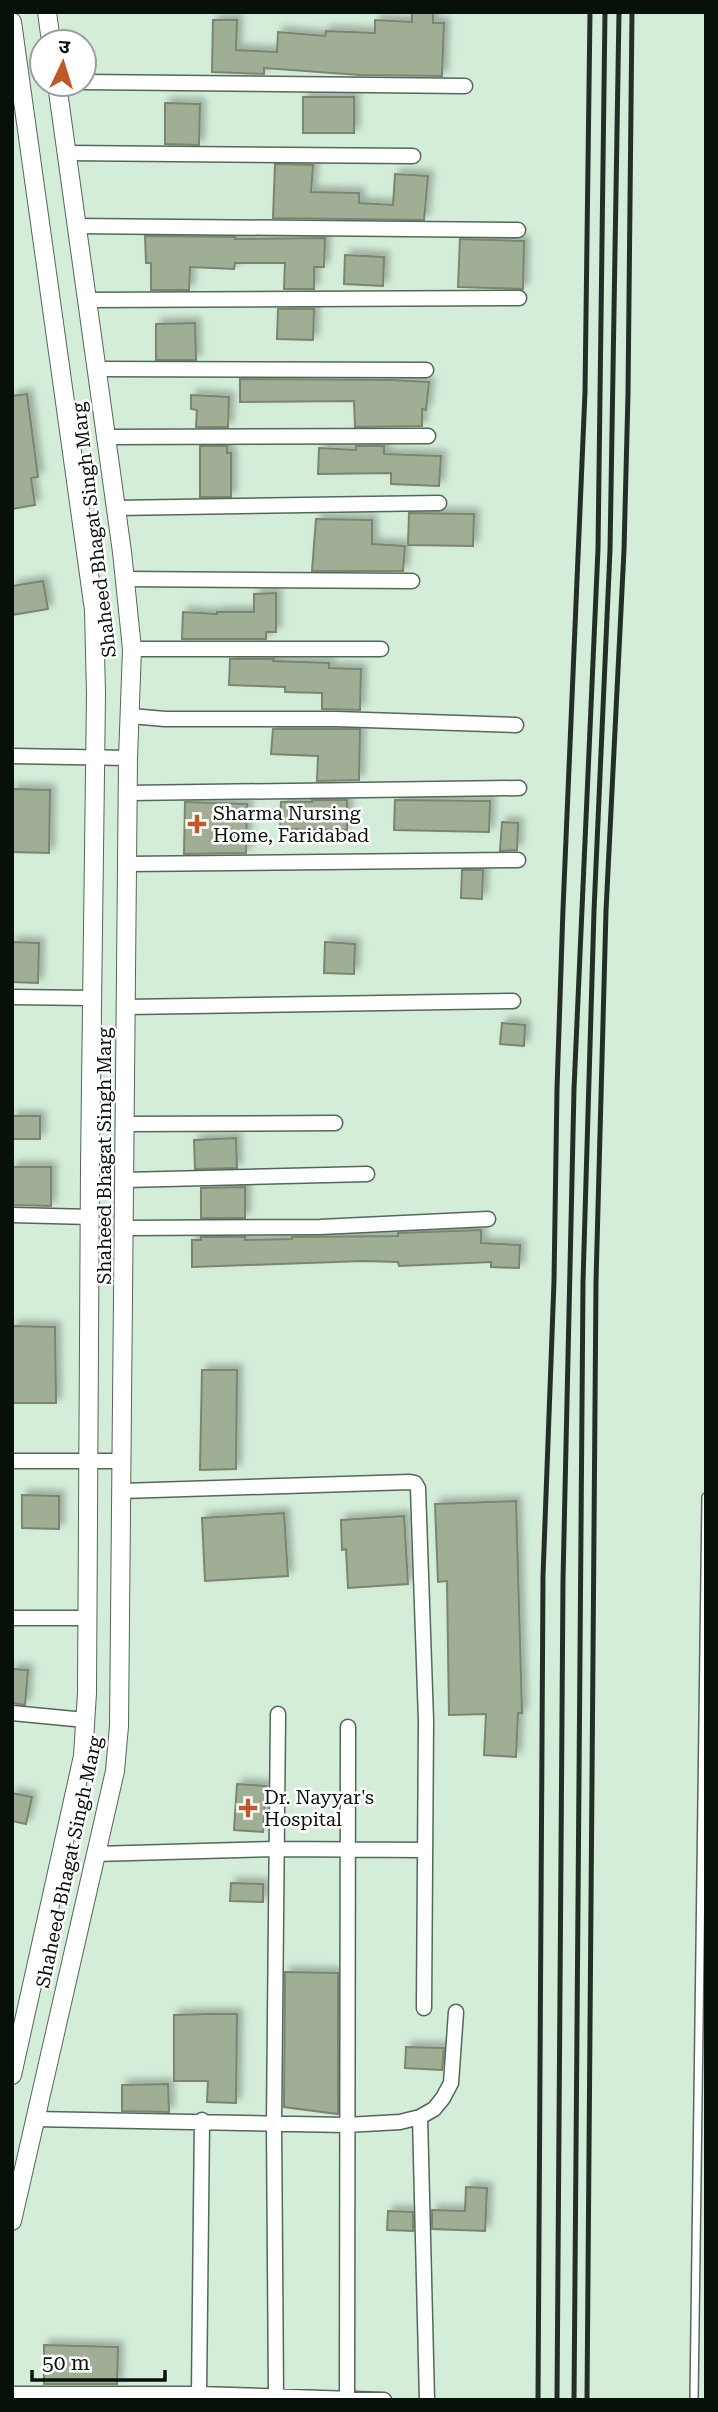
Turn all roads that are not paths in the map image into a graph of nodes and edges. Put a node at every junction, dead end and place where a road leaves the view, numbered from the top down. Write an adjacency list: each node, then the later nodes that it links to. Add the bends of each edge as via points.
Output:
1 (12, 22): 24 (street, Shaheed Bhagat Singh Marg, via 94,610)
2 (98, 82): 3 (street)
3 (464, 86)
4 (59, 98): 5 (street, Shaheed Bhagat Singh Marg)
5 (66, 153): 6 (street); 7 (street, Shaheed Bhagat Singh Marg)
6 (413, 156)
7 (76, 226): 8 (street); 10 (street, Shaheed Bhagat Singh Marg)
8 (518, 230)
9 (519, 298): 10 (street)
10 (86, 300): 11 (street, Shaheed Bhagat Singh Marg)
11 (96, 369): 12 (street); 14 (street, Shaheed Bhagat Singh Marg)
12 (426, 370)
13 (428, 436): 14 (street)
14 (106, 437): 16 (street, Shaheed Bhagat Singh Marg)
15 (439, 503): 16 (street)
16 (115, 508): 17 (street, Shaheed Bhagat Singh Marg)
17 (124, 579): 18 (street); 19 (street, Shaheed Bhagat Singh Marg)
18 (412, 581)
19 (132, 649): 20 (street); 21 (street, Shaheed Bhagat Singh Marg)
20 (381, 649)
21 (131, 716): 22 (street); 25 (street, Shaheed Bhagat Singh Marg)
22 (516, 725)
23 (12, 756): 24 (street)
24 (95, 757): 25 (street); 31 (street, Shaheed Bhagat Singh Marg)
25 (128, 758): 27 (street, Shaheed Bhagat Singh Marg)
26 (519, 788): 27 (street)
27 (128, 793): 29 (street, Shaheed Bhagat Singh Marg)
28 (518, 860): 29 (street)
29 (128, 864): 33 (street, Shaheed Bhagat Singh Marg)
30 (12, 997): 31 (street)
31 (92, 998): 39 (street, Shaheed Bhagat Singh Marg)
32 (513, 1001): 33 (street)
33 (126, 1007): 35 (street, Shaheed Bhagat Singh Marg)
34 (335, 1123): 35 (street)
35 (125, 1124): 37 (street, Shaheed Bhagat Singh Marg)
36 (367, 1174): 37 (street)
37 (125, 1180): 41 (street, Shaheed Bhagat Singh Marg)
38 (12, 1215): 39 (street)
39 (90, 1217): 43 (street, Shaheed Bhagat Singh Marg)
40 (488, 1219): 41 (street, via 320,1227)
41 (125, 1228): 44 (street, Shaheed Bhagat Singh Marg)
42 (12, 1461): 43 (street)
43 (88, 1461): 44 (street); 48 (street, Shaheed Bhagat Singh Marg)
44 (122, 1461): 45 (street, Shaheed Bhagat Singh Marg)
45 (122, 1492): 54 (street, via 415,1483 426,1721); 56 (street, Shaheed Bhagat Singh Marg, via 119,1726 115,1771)
46 (706, 1497): 59 (lane)
47 (12, 1618): 48 (street)
48 (87, 1618): 51 (street, Shaheed Bhagat Singh Marg)
49 (12, 1713): 51 (street)
50 (278, 1714): 53 (street)
51 (85, 1720): 60 (street, Shaheed Bhagat Singh Marg, via 83,1756)
52 (348, 1727): 55 (street)
53 (276, 1849): 55 (street); 56 (street); 64 (street)
54 (424, 1850): 55 (street); 57 (street)
55 (349, 1851): 65 (street)
56 (95, 1854): 62 (street, Shaheed Bhagat Singh Marg)
57 (424, 2008)
58 (456, 2012): 61 (street, via 451,2083 433,2109)
59 (703, 2018): 73 (lane)
60 (12, 2075)
61 (419, 2117): 65 (street, via 383,2125); 72 (street)
62 (34, 2119): 63 (street); 66 (street, Shaheed Bhagat Singh Marg)
63 (202, 2120): 64 (street); 68 (street)
64 (274, 2123): 65 (street); 69 (street)
65 (346, 2125): 70 (street)
66 (12, 2221)
67 (12, 2394): 68 (street)
68 (199, 2394): 69 (street)
69 (276, 2397): 70 (street)
70 (347, 2398): 71 (street)
71 (384, 2400)
72 (427, 2400)
73 (694, 2400)

